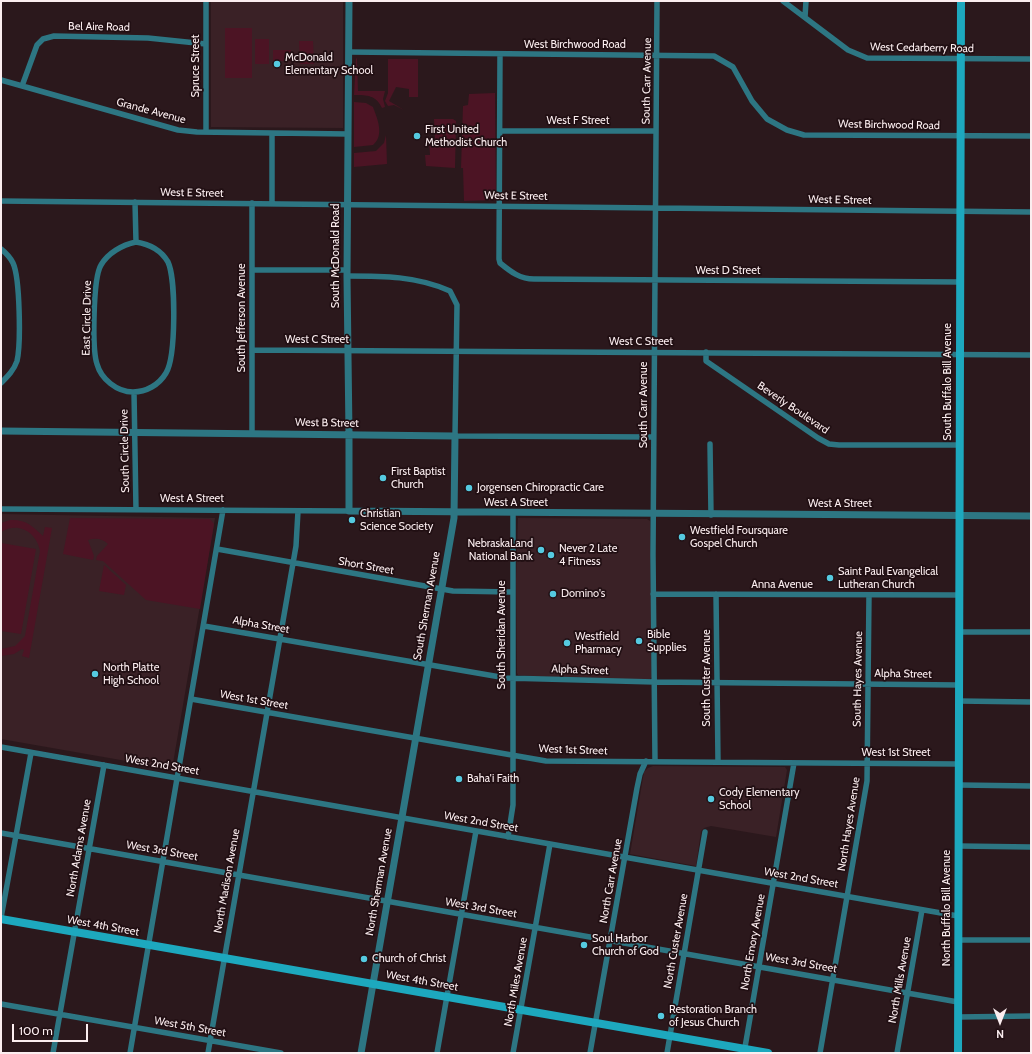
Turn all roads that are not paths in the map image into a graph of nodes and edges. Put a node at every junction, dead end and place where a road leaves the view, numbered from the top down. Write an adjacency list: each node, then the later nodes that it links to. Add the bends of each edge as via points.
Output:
1 (206, 1): 8 (street, Spruce Street)
2 (349, 1): 9 (street, South McDonald Road)
3 (657, 1): 11 (street, South Carr Avenue)
4 (783, 1): 7 (street, West Cedarberry Road)
5 (806, 1): 7 (street)
6 (961, 1): 12 (main road, South Buffalo Bill Avenue)
7 (805, 17): 12 (street, West Cedarberry Road, via 848,50 867,58)
8 (206, 44): 15 (street, Bel Aire Road, via 148,38 54,36 43,39 37,45); 18 (street, Spruce Street)
9 (349, 52): 10 (street, West Birchwood Road); 20 (street, South McDonald Road)
10 (500, 54): 11 (street, West Birchwood Road); 16 (street)
11 (657, 55): 17 (street, South Carr Avenue); 21 (street, West Birchwood Road, via 714,56 724,61 733,67 752,100 767,119 786,130 804,134)
12 (960, 59): 13 (street, West Cedarberry Road); 21 (main road, South Buffalo Bill Avenue)
13 (1031, 59)
14 (1, 80): 15 (street, Grande Avenue)
15 (22, 86): 18 (street, Grande Avenue, via 178,130)
16 (500, 131): 17 (street, West F Street); 28 (street)
17 (656, 131): 29 (street, South Carr Avenue)
18 (206, 132): 19 (street, Grande Avenue)
19 (272, 133): 20 (street, Grande Avenue); 26 (street)
20 (348, 134): 27 (street, South McDonald Road)
21 (960, 136): 22 (street, West Birchwood Road); 30 (main road, South Buffalo Bill Avenue)
22 (1031, 136)
23 (1, 201): 24 (street, West E Street)
24 (135, 202): 25 (street, West E Street); 32 (street)
25 (252, 204): 26 (street, West E Street); 34 (street, South Jefferson Avenue)
26 (272, 204): 27 (street, West E Street)
27 (347, 204): 28 (street, West E Street); 35 (street, South McDonald Road)
28 (500, 206): 29 (street, West E Street); 36 (street, West D Street, via 500,263 523,279)
29 (655, 208): 30 (street, West E Street); 36 (street, South Carr Avenue)
30 (960, 212): 31 (street, West E Street); 37 (main road, South Buffalo Bill Avenue)
31 (1031, 212)
32 (136, 242): 46 (street, via 155,248 168,262 173,283 173,310 172,352 166,373 158,383 147,390); 46 (street, East Circle Drive, via 116,250 100,266 95,313 96,354 100,372 112,385)
33 (1, 249): 45 (street, via 13,264 17,280 18,356 14,368)
34 (252, 270): 35 (street); 38 (street, South Jefferson Avenue)
35 (347, 273): 39 (street, South McDonald Road); 40 (street, South Sherman Avenue, via 400,277 450,291 457,305)
36 (655, 280): 37 (street, West D Street); 41 (street, South Carr Avenue)
37 (960, 282): 43 (main road, South Buffalo Bill Avenue)
38 (252, 350): 39 (street, West C Street); 49 (street, South Jefferson Avenue)
39 (348, 350): 40 (street, West C Street); 50 (street, South McDonald Road)
40 (456, 350): 41 (street, West C Street); 51 (street, South Sherman Avenue)
41 (654, 352): 42 (street, West C Street); 52 (street, South Carr Avenue)
42 (706, 352): 43 (street, West C Street); 54 (street, Beverly Boulevard, via 706,361 829,444)
43 (959, 355): 44 (street, West C Street); 54 (main road, South Buffalo Bill Avenue)
44 (1031, 355)
45 (1, 383)
46 (134, 392): 48 (street, South Circle Drive)
47 (1, 432): 48 (street, West B Street)
48 (135, 433): 49 (street, West B Street); 56 (street, South Circle Drive)
49 (252, 433): 50 (street, West B Street)
50 (349, 434): 51 (street, West B Street); 59 (street, South McDonald Road)
51 (455, 436): 52 (street, West B Street); 60 (street, South Sherman Avenue)
52 (653, 437): 62 (street, South Carr Avenue)
53 (710, 444): 63 (street)
54 (959, 445): 64 (main road, South Buffalo Bill Avenue)
55 (1, 509): 56 (street, West A Street)
56 (136, 510): 57 (street, West A Street)
57 (223, 510): 58 (street, West A Street); 66 (street)
58 (298, 511): 59 (street, West A Street); 67 (street, North Madison Avenue)
59 (349, 512): 60 (street, West A Street)
60 (454, 513): 61 (street, West A Street); 68 (street, South Sherman Avenue)
61 (513, 514): 62 (street, West A Street); 69 (street, South Sheridan Avenue)
62 (653, 515): 63 (street, West A Street); 70 (street, South Carr Avenue)
63 (711, 515): 64 (street, West A Street)
64 (959, 516): 65 (street, West A Street); 73 (main road, South Buffalo Bill Avenue)
65 (1031, 516)
66 (217, 549): 67 (street, Short Street); 74 (street)
67 (293, 563): 68 (street, Short Street); 77 (street, North Madison Avenue)
68 (442, 589): 69 (street, Short Street, via 478,593); 78 (street, South Sherman Avenue)
69 (512, 592): 79 (street, South Sheridan Avenue)
70 (653, 594): 71 (street, Anna Avenue); 80 (street, South Carr Avenue)
71 (716, 594): 72 (street, Anna Avenue); 81 (street, South Custer Avenue)
72 (869, 595): 73 (street, Anna Avenue); 82 (street, South Hayes Avenue)
73 (959, 595): 75 (main road, South Buffalo Bill Avenue)
74 (204, 626): 77 (street, Alpha Street); 84 (street)
75 (959, 632): 76 (street); 83 (main road, South Buffalo Bill Avenue)
76 (1031, 632)
77 (279, 639): 78 (street, Alpha Street); 87 (street, North Madison Avenue)
78 (428, 664): 79 (street, Alpha Street); 88 (street, South Sherman Avenue)
79 (512, 678): 80 (street, Alpha Street); 91 (street, South Sheridan Avenue)
80 (654, 682): 81 (street, Alpha Street); 93 (street, South Carr Avenue)
81 (717, 683): 82 (street, Alpha Street); 94 (street, South Custer Avenue)
82 (867, 684): 83 (street, Alpha Street); 96 (street, South Hayes Avenue)
83 (959, 684): 85 (main road, South Buffalo Bill Avenue)
84 (191, 700): 87 (street, West 1st Street); 99 (street)
85 (959, 701): 86 (street); 97 (main road, South Buffalo Bill Avenue)
86 (1031, 702)
87 (267, 712): 88 (street, West 1st Street); 102 (street, North Madison Avenue)
88 (416, 738): 91 (street, West 1st Street); 103 (street, North Sherman Avenue)
89 (1, 747): 90 (street, West 2nd Street)
90 (31, 753): 98 (street, West 2nd Street); 107 (street)
91 (513, 756): 92 (street, West 1st Street, via 546,761); 108 (street, South Sheridan Avenue, via 513,805)
92 (646, 761): 93 (street, West 1st Street); 113 (street, North Carr Avenue, via 637,788)
93 (655, 761): 94 (street, West 1st Street)
94 (718, 762): 95 (street, West 1st Street)
95 (794, 763): 96 (street, West 1st Street); 117 (street, North Emory Avenue)
96 (868, 763): 97 (street, West 1st Street); 118 (street, North Hayes Avenue)
97 (959, 764): 100 (main road, North Buffalo Bill Avenue)
98 (104, 765): 99 (street, West 2nd Street); 112 (street, North Adams Avenue)
99 (178, 778): 102 (street, West 2nd Street); 114 (street)
100 (959, 785): 101 (street); 110 (main road, North Buffalo Bill Avenue)
101 (1031, 786)
102 (253, 792): 103 (street, West 2nd Street); 116 (street, North Madison Avenue)
103 (401, 818): 104 (street, West 2nd Street); 119 (street, North Sherman Avenue)
104 (476, 831): 108 (street, West 2nd Street); 121 (street)
105 (705, 832): 115 (street, North Custer Avenue)
106 (1, 833): 107 (street, West 3rd Street)
107 (16, 836): 112 (street, West 3rd Street); 123 (street)
108 (508, 837): 109 (street, West 2nd Street)
109 (550, 844): 113 (street, West 2nd Street); 124 (street, North Miles Avenue)
110 (959, 846): 111 (street); 122 (main road, North Buffalo Bill Avenue)
111 (1031, 847)
112 (89, 849): 114 (street, West 3rd Street); 125 (street, North Adams Avenue)
113 (625, 857): 115 (street, West 2nd Street); 126 (street, North Carr Avenue)
114 (164, 862): 116 (street, West 3rd Street); 129 (street)
115 (699, 870): 117 (street, West 2nd Street); 130 (street, North Custer Avenue)
116 (238, 875): 119 (street, West 3rd Street); 131 (street, North Madison Avenue)
117 (773, 883): 118 (street, West 2nd Street); 132 (street, North Emory Avenue)
118 (847, 896): 120 (street, West 2nd Street); 133 (street, North Hayes Avenue)
119 (387, 902): 121 (street, West 3rd Street); 134 (street, North Sherman Avenue)
120 (922, 910): 122 (street, West 2nd Street); 135 (street, North Mills Avenue)
121 (461, 915): 124 (street, West 3rd Street); 136 (street)
122 (958, 916): 127 (main road, North Buffalo Bill Avenue)
123 (1, 918): 125 (main road, West 4th Street)
124 (536, 928): 126 (street, West 3rd Street); 139 (street, North Miles Avenue)
125 (74, 932): 129 (main road, West 4th Street); 140 (street, North Adams Avenue)
126 (611, 940): 130 (street, West 3rd Street); 143 (street, North Carr Avenue)
127 (958, 940): 128 (street); 137 (main road, North Buffalo Bill Avenue)
128 (1031, 940)
129 (149, 945): 131 (main road, West 4th Street); 144 (street)
130 (684, 953): 132 (street, West 3rd Street); 145 (street, North Custer Avenue)
131 (224, 958): 134 (main road, West 4th Street); 146 (street, North Madison Avenue)
132 (759, 966): 133 (street, West 3rd Street); 147 (street, North Emory Avenue)
133 (833, 979): 135 (street, West 3rd Street); 158 (street, North Hayes Avenue)
134 (373, 984): 136 (main road, West 4th Street); 152 (street, North Sherman Avenue)
135 (908, 992): 137 (street, West 3rd Street); 159 (street, North Mills Avenue)
136 (447, 997): 139 (main road, West 4th Street); 153 (street)
137 (958, 1002): 142 (main road, North Buffalo Bill Avenue)
138 (1, 1004): 140 (street, West 5th Street)
139 (521, 1010): 143 (main road, West 4th Street); 154 (street, North Miles Avenue)
140 (60, 1014): 144 (street, West 5th Street); 148 (street, North Adams Avenue)
141 (1031, 1016): 142 (street)
142 (958, 1017): 160 (main road, North Buffalo Bill Avenue)
143 (596, 1023): 145 (main road, West 4th Street); 155 (street, North Carr Avenue)
144 (135, 1027): 146 (street, West 5th Street); 149 (street)
145 (670, 1036): 147 (main road, West 4th Street); 156 (street, North Custer Avenue)
146 (210, 1041): 150 (street, North Madison Avenue); 151 (street, West 5th Street)
147 (744, 1051): 157 (main road, West 4th Street)
148 (53, 1053)
149 (130, 1053)
150 (208, 1053)
151 (281, 1053)
152 (361, 1053)
153 (437, 1053)
154 (514, 1053)
155 (590, 1053)
156 (667, 1053)
157 (768, 1053)
158 (820, 1053)
159 (897, 1053)
160 (958, 1053)

